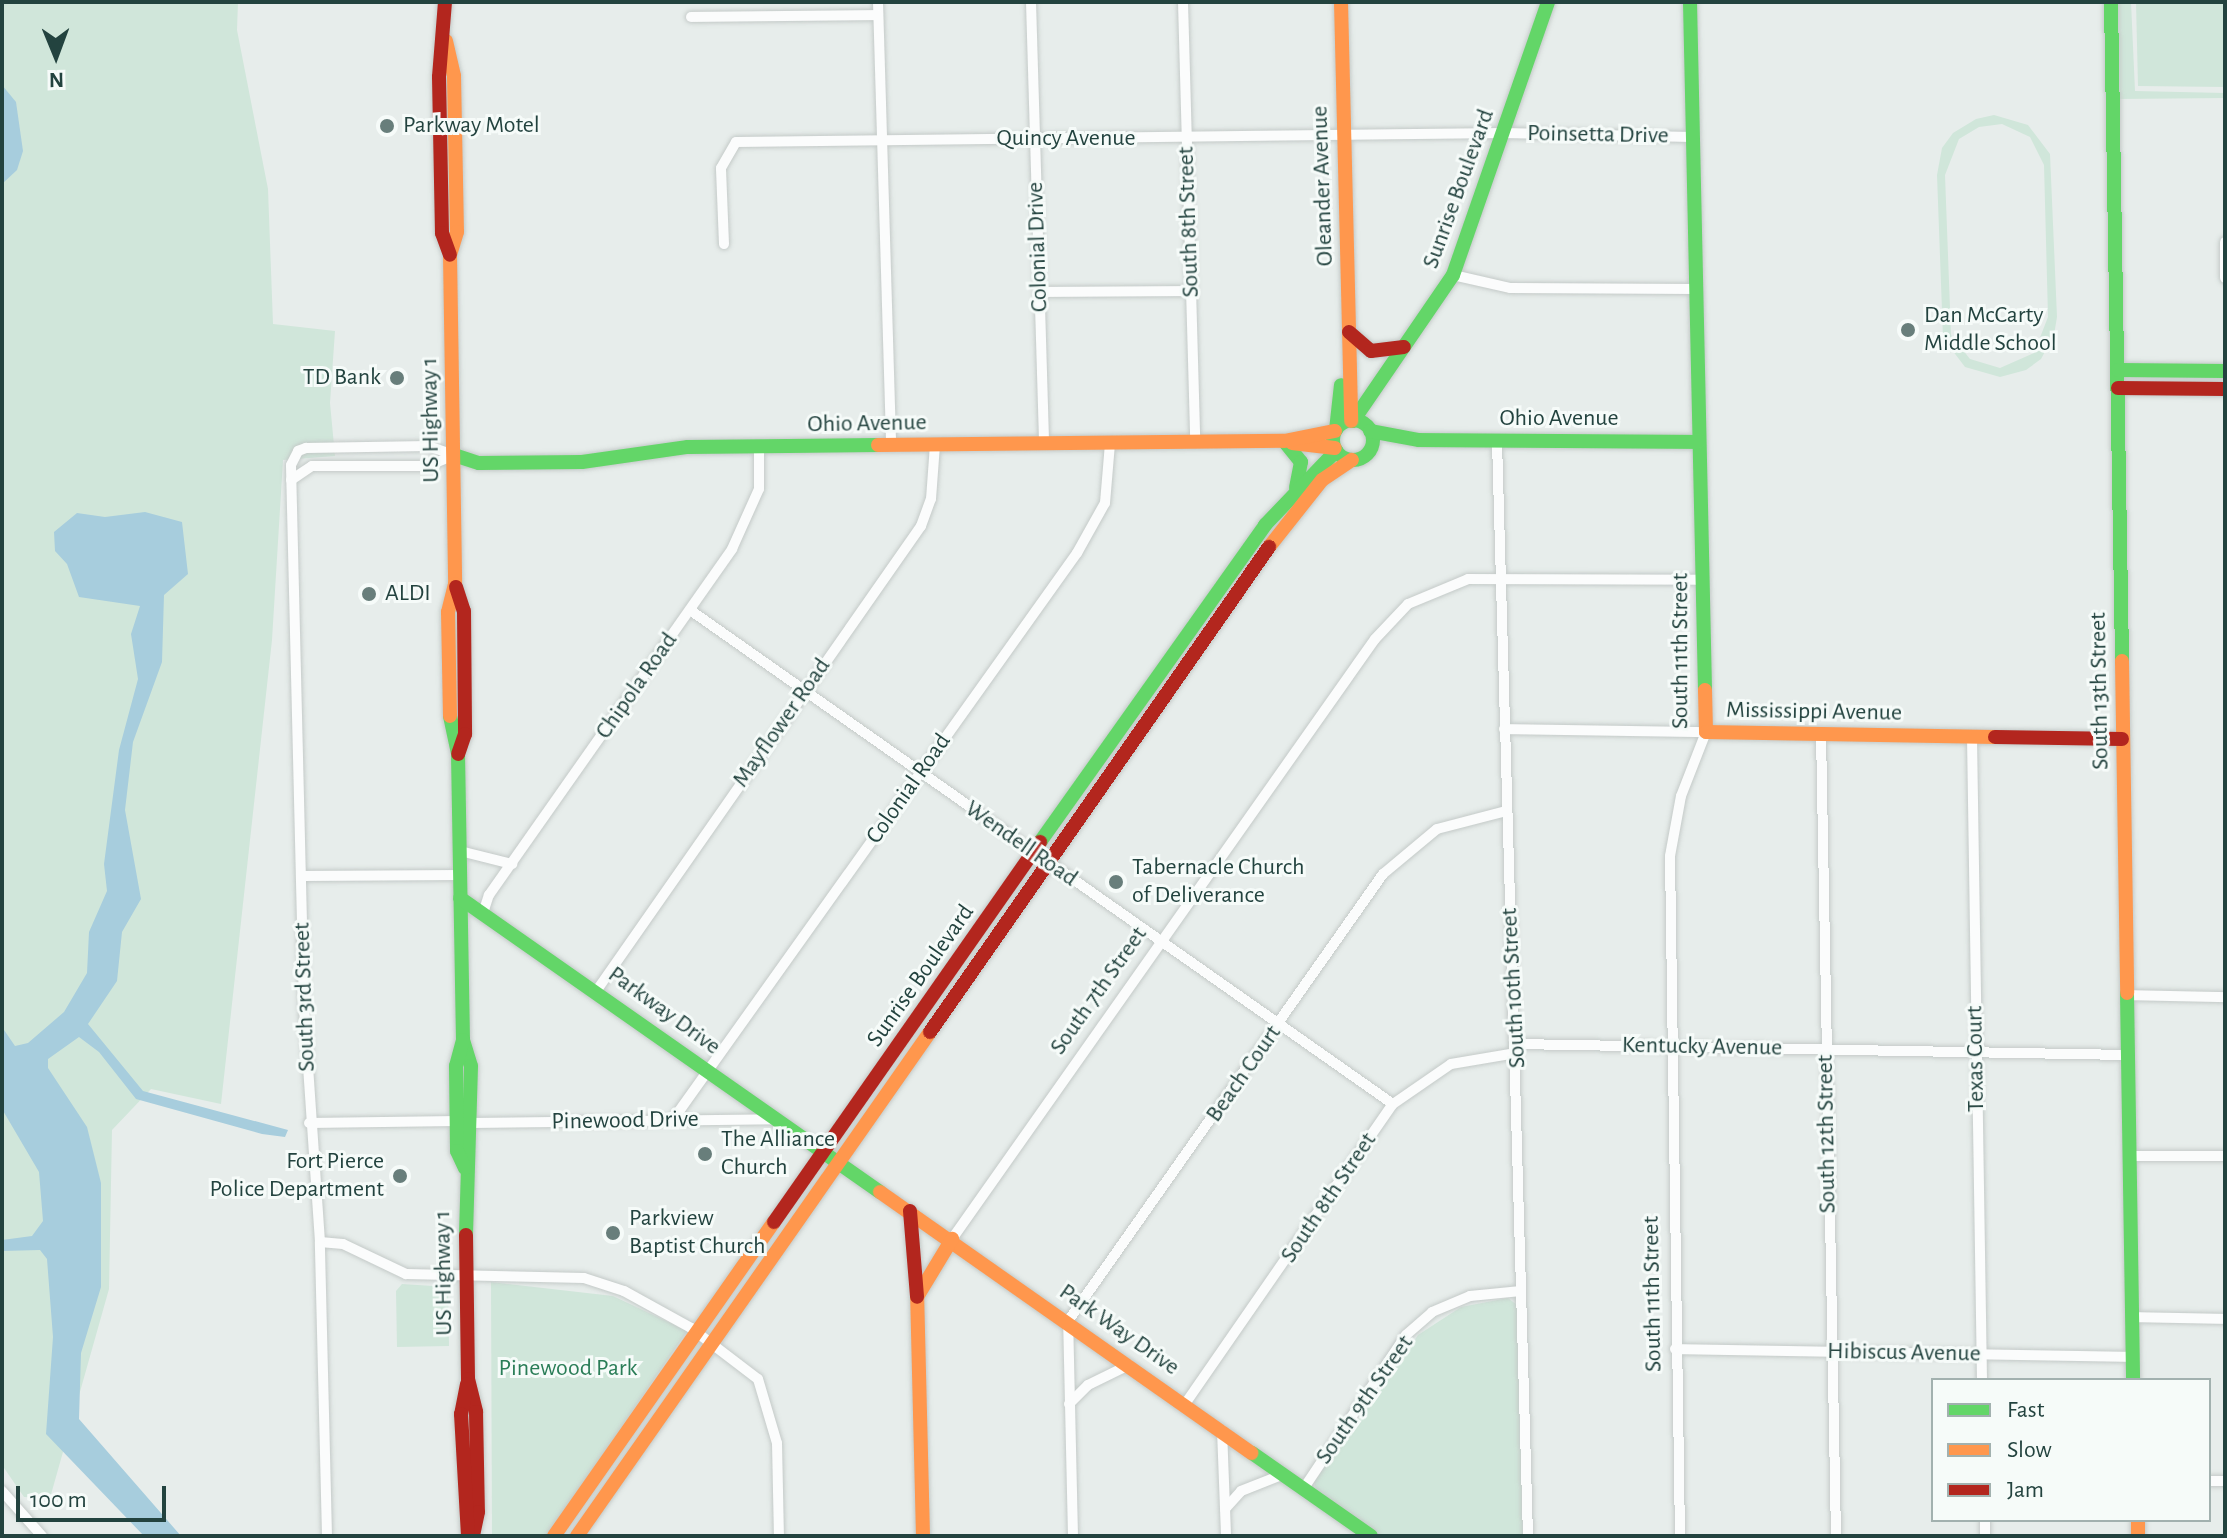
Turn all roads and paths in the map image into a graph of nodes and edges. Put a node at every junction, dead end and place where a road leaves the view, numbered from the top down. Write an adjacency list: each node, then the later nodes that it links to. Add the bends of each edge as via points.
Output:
1 (445, 2): 48 (street, US Highway 1, via 455,89 457,232 450,255)
2 (878, 2): 9 (street)
3 (1031, 2): 14 (street, Colonial Drive)
4 (1183, 2): 15 (street, South 8th Street)
5 (1341, 2): 12 (street, Oleander Avenue)
6 (1548, 2): 11 (street, Sunrise Boulevard)
7 (1690, 2): 13 (street, South 11th Street)
8 (2111, 2): 27 (street, South 13th Street)
9 (878, 15): 10 (street); 16 (street)
10 (691, 17)
11 (1503, 133): 12 (street, Quincy Avenue); 13 (street, Poinsetta Drive); 19 (street, Sunrise Boulevard)
12 (1343, 136): 15 (street, Quincy Avenue); 24 (street, Oleander Avenue)
13 (1692, 137): 21 (street, South 11th Street)
14 (1035, 139): 15 (street, Quincy Avenue); 16 (street, Quincy Avenue); 23 (street, Colonial Drive)
15 (1187, 139): 22 (street, South 8th Street)
16 (882, 140): 18 (street, Quincy Avenue, via 736,142 721,168); 44 (street)
17 (2225, 242): 20 (street)
18 (724, 244)
19 (1453, 275): 21 (street, via 1510,288); 25 (street, Sunrise Boulevard)
20 (2225, 278)
21 (1696, 289): 41 (street, South 11th Street)
22 (1191, 291): 23 (street); 40 (street, South 8th Street)
23 (1040, 292): 43 (street, Colonial Drive)
24 (1349, 332): 25 (street, via 1371,351); 26 (street, Oleander Avenue)
25 (1404, 347): 30 (street, Sunrise Boulevard)
26 (1346, 370): 34 (street, Oleander Avenue); 36 (street, Oleander Avenue)
27 (2118, 370): 28 (street); 31 (street, South 13th Street)
28 (2206, 371): 29 (street); 32 (street)
29 (2225, 371)
30 (1384, 378): 34 (street, Sunrise Boulevard); 35 (street, Sunrise Boulevard)
31 (2118, 388): 32 (street); 61 (street, South 13th Street)
32 (2206, 389): 33 (street)
33 (2225, 389)
34 (1352, 421): 35 (street); 36 (street)
35 (1369, 430): 37 (street, Ohio Avenue); 50 (street, via 1373,441)
36 (1336, 431): 38 (street, Ohio Avenue); 47 (street)
37 (1419, 440): 39 (street, Ohio Avenue); 50 (street, Ohio Avenue)
38 (1284, 441): 40 (street, Ohio Avenue); 47 (street, Ohio Avenue); 52 (street, via 1301,462)
39 (1497, 441): 41 (street, Ohio Avenue); 53 (street, South 10th Street)
40 (1195, 442): 42 (street, Ohio Avenue)
41 (1699, 442): 54 (street, South 11th Street)
42 (1110, 443): 43 (street, Ohio Avenue); 62 (street, Colonial Road, via 1109,486 1091,530)
43 (1044, 444): 45 (street, Ohio Avenue)
44 (891, 445): 45 (street, Ohio Avenue); 46 (street, Ohio Avenue)
45 (935, 445): 56 (street, Mayflower Road, via 931,499 921,526)
46 (759, 447): 48 (street, Ohio Avenue, via 688,447 582,462 479,463); 55 (street, Chipola Road, via 759,489 749,521)
47 (1335, 450): 50 (street); 52 (street, Sunrise Boulevard)
48 (454, 455): 49 (street, Ohio Avenue, via 428,446 327,447 306,448); 51 (street, Ohio Avenue, via 428,466 312,466); 64 (street, US Highway 1, via 455,584 464,611)
49 (293, 457): 51 (street, South 3rd Street)
50 (1359, 458): 66 (street, Sunrise Boulevard, via 1322,480 1298,506)
51 (291, 480): 69 (street, South 3rd Street)
52 (1295, 490): 65 (street, Sunrise Boulevard, via 1195,622)
53 (1502, 576): 54 (street, South 7th Street); 57 (street, South 10th Street); 72 (street, South 7th Street, via 1442,586 1408,604 1383,630)
54 (1703, 580): 58 (street, South 11th Street)
55 (690, 610): 56 (street, Wendell Road); 67 (street, Chipola Road)
56 (803, 692): 62 (street, Wendell Road); 73 (street, Mayflower Road)
57 (1504, 729): 58 (street, Mississippi Avenue); 63 (street, South 10th Street)
58 (1706, 732): 59 (street, Mississippi Avenue); 77 (street, South 11th Street, via 1681,796 1670,856)
59 (1821, 733): 60 (street, Mississippi Avenue); 79 (street, South 12th Street)
60 (1972, 737): 61 (street, Mississippi Avenue); 80 (street, Texas Court)
61 (2122, 739): 74 (street, South 13th Street)
62 (920, 773): 65 (street, Wendell Road); 82 (street, Colonial Road)
63 (1506, 811): 76 (street, Beach Court, via 1437,829 1412,845 1383,874); 78 (street, South 10th Street)
64 (460, 851): 67 (street); 68 (street, US Highway 1)
65 (1034, 853): 66 (street, Wendell Road); 88 (street, Sunrise Boulevard)
66 (1048, 863): 72 (street, Wendell Road); 91 (street, Sunrise Boulevard)
67 (512, 864): 71 (street, Chipola Road)
68 (460, 875): 69 (street); 70 (street, US Highway 1)
69 (302, 876): 87 (street, South 3rd Street)
70 (460, 898): 71 (street, Parkway Drive); 86 (street, US Highway 1, via 463,1040 456,1066)
71 (483, 913): 73 (street, Parkway Drive)
72 (1161, 942): 76 (street, Wendell Road); 93 (street, South 7th Street)
73 (597, 990): 82 (street, Parkway Drive)
74 (2127, 995): 75 (street); 81 (street, South 13th Street)
75 (2225, 997)
76 (1279, 1024): 83 (street, Wendell Road); 100 (street, Beach Court)
77 (1671, 1047): 78 (street, Kentucky Avenue); 79 (street, Kentucky Avenue); 103 (street, South 11th Street)
78 (1516, 1049): 83 (street, South 8th Street, via 1451,1064 1424,1077); 96 (street, South 10th Street)
79 (1825, 1049): 80 (street, Kentucky Avenue); 104 (street, South 12th Street)
80 (1976, 1052): 81 (street, Kentucky Avenue); 105 (street, Texas Court)
81 (2128, 1055): 89 (street, South 13th Street)
82 (711, 1072): 84 (street, Parkway Drive); 85 (street, Colonial Road)
83 (1393, 1104): 111 (street, South 8th Street)
84 (779, 1119): 85 (street, Pinewood Drive); 88 (street, Parkway Drive)
85 (672, 1121): 86 (street, Pinewood Drive)
86 (464, 1122): 87 (street, Pinewood Drive); 95 (street, US Highway 1, via 457,1151 465,1168)
87 (309, 1123): 94 (street, South 3rd Street)
88 (826, 1152): 91 (street, Parkway Drive); 101 (street, Sunrise Boulevard)
89 (2130, 1156): 90 (street); 98 (street, South 13th Street)
90 (2225, 1156)
91 (840, 1162): 92 (street, Park Way Drive); 102 (street, Sunrise Boulevard)
92 (910, 1211): 93 (street, Park Way Drive); 97 (street)
93 (952, 1239): 97 (street, South 7th Street); 100 (street, Park Way Drive)
94 (320, 1242): 95 (street, via 360,1251 395,1273); 118 (street, South 3rd Street)
95 (466, 1274): 101 (street, via 584,1278 624,1291); 119 (street, US Highway 1, via 468,1379 461,1414)
96 (1521, 1291): 114 (street, South 9th Street, via 1470,1296 1432,1312 1406,1335); 127 (street, South 10th Street)
97 (917, 1297): 123 (street)
98 (2132, 1317): 99 (street); 106 (street, South 13th Street)
99 (2225, 1319)
100 (1068, 1321): 107 (street, Park Way Drive); 110 (street)
101 (697, 1332): 102 (street); 120 (street, Sunrise Boulevard)
102 (712, 1342): 121 (street, Sunrise Boulevard); 122 (street, via 758,1379 769,1407 777,1443)
103 (1675, 1349): 104 (street, Hibiscus Avenue); 128 (street, South 11th Street)
104 (1831, 1351): 105 (street, Hibiscus Avenue); 129 (street, South 12th Street)
105 (1981, 1354): 106 (street, Hibiscus Avenue); 108 (street, Texas Court)
106 (2132, 1357): 109 (street, South 13th Street)
107 (1129, 1365): 110 (street, via 1088,1385); 111 (street, Park Way Drive)
108 (1982, 1378)
109 (2133, 1378)
110 (1069, 1404): 124 (street)
111 (1185, 1404): 112 (street, Park Way Drive)
112 (1222, 1430): 113 (street, Park Way Drive); 116 (street)
113 (1284, 1474): 114 (street, Park Way Drive); 116 (street, via 1241,1491)
114 (1304, 1488): 126 (street, Park Way Drive)
115 (2, 1491): 117 (street)
116 (1225, 1509): 125 (street)
117 (42, 1536)
118 (327, 1536)
119 (470, 1536)
120 (554, 1536)
121 (577, 1536)
122 (779, 1536)
123 (923, 1536)
124 (1073, 1536)
125 (1226, 1536)
126 (1371, 1536)
127 (1528, 1536)
128 (1680, 1536)
129 (1836, 1536)

